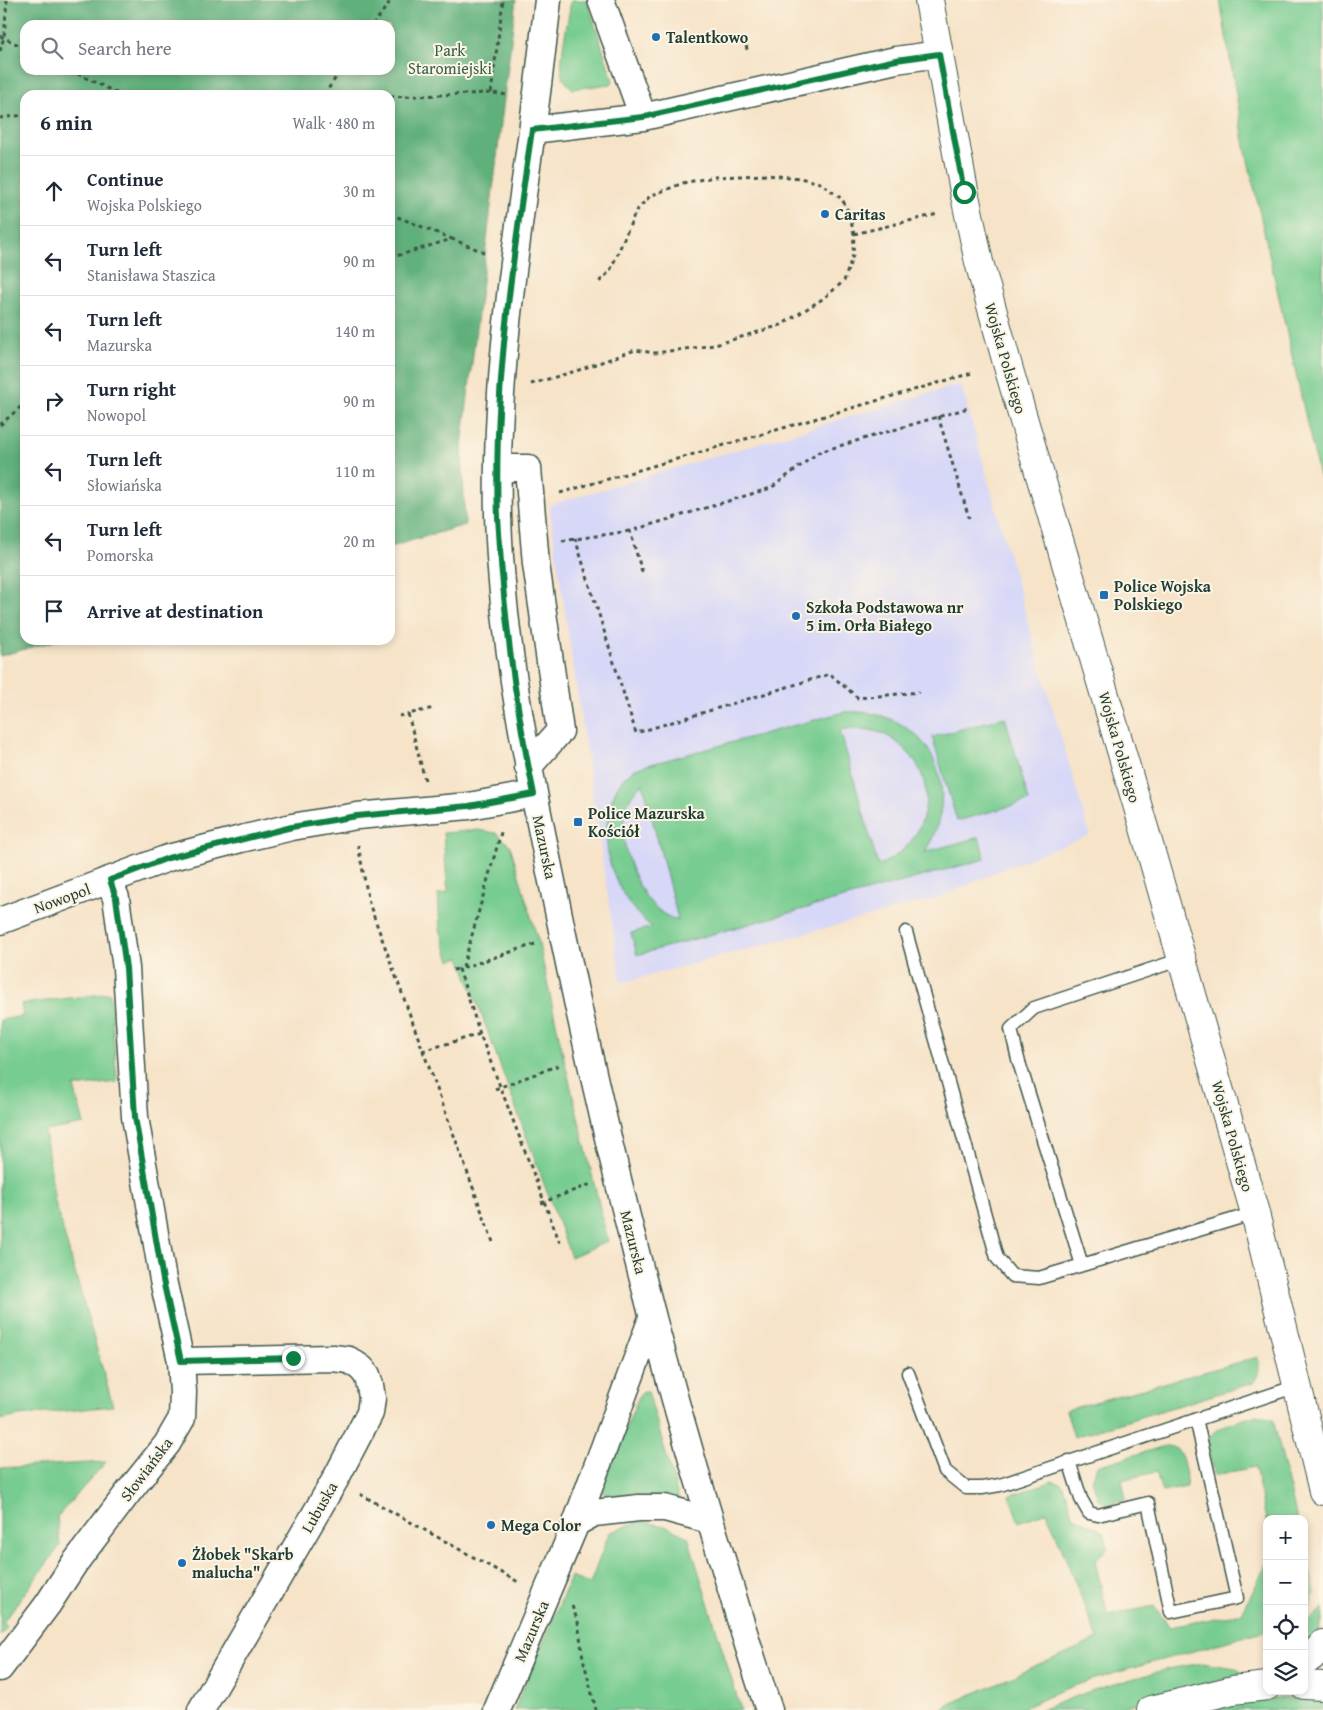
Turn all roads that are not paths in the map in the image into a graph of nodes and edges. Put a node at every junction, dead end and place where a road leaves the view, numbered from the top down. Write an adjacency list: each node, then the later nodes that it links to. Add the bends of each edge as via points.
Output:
1 (548, 0): 6 (street, Mazurska)
2 (601, 0): 5 (street)
3 (929, 0): 4 (street, Wojska Polskiego)
4 (939, 54): 5 (street, via 896,60); 13 (street, Wojska Polskiego, via 964,192 987,291)
5 (643, 117): 6 (street)
6 (532, 130): 7 (street, Mazurska, via 507,316)
7 (498, 468): 8 (street, Mazurska, via 498,516 506,621); 8 (street, via 528,468 536,564 560,731)
8 (528, 767): 9 (street, Mazurska)
9 (534, 794): 10 (street, Nowopol, via 469,806 357,816 292,827 168,858); 16 (street, Mazurska, via 583,1030)
10 (110, 880): 11 (street, Nowopol); 17 (street, Słowiańska, via 116,898 126,968 135,1117 163,1280)
11 (0, 921)
12 (906, 932): 15 (lane, via 997,1258 1012,1276 1038,1278)
13 (1182, 958): 14 (street, Wojska Polskiego); 15 (lane, via 1034,1008 1011,1029)
14 (1255, 1213): 15 (lane); 19 (street, Wojska Polskiego)
15 (1082, 1265)
16 (652, 1318): 23 (street, Mazurska); 24 (street, Mazurska)
17 (181, 1361): 27 (street, Słowiańska, via 182,1418 168,1444 78,1558 18,1647); 31 (street, Lubuska, via 349,1360 367,1375 372,1398 370,1413 335,1480)
18 (908, 1373): 21 (lane, via 945,1471 966,1488 1000,1485)
19 (1296, 1386): 20 (lane); 22 (street, Wojska Polskiego)
20 (1196, 1419): 21 (lane); 21 (lane, via 1237,1598 1171,1612 1148,1503 1098,1515 1088,1513)
21 (1069, 1461)
22 (1323, 1491)
23 (709, 1520): 24 (street, via 664,1508 639,1508 594,1513); 33 (street, Mazurska)
24 (576, 1523): 32 (street, Mazurska)
25 (1323, 1644): 26 (street)
26 (1308, 1659)
27 (0, 1668)
28 (1263, 1685): 34 (street)
29 (1308, 1685): 30 (street)
30 (1323, 1686)
31 (201, 1710)
32 (497, 1710)
33 (769, 1710)
34 (1151, 1710)

